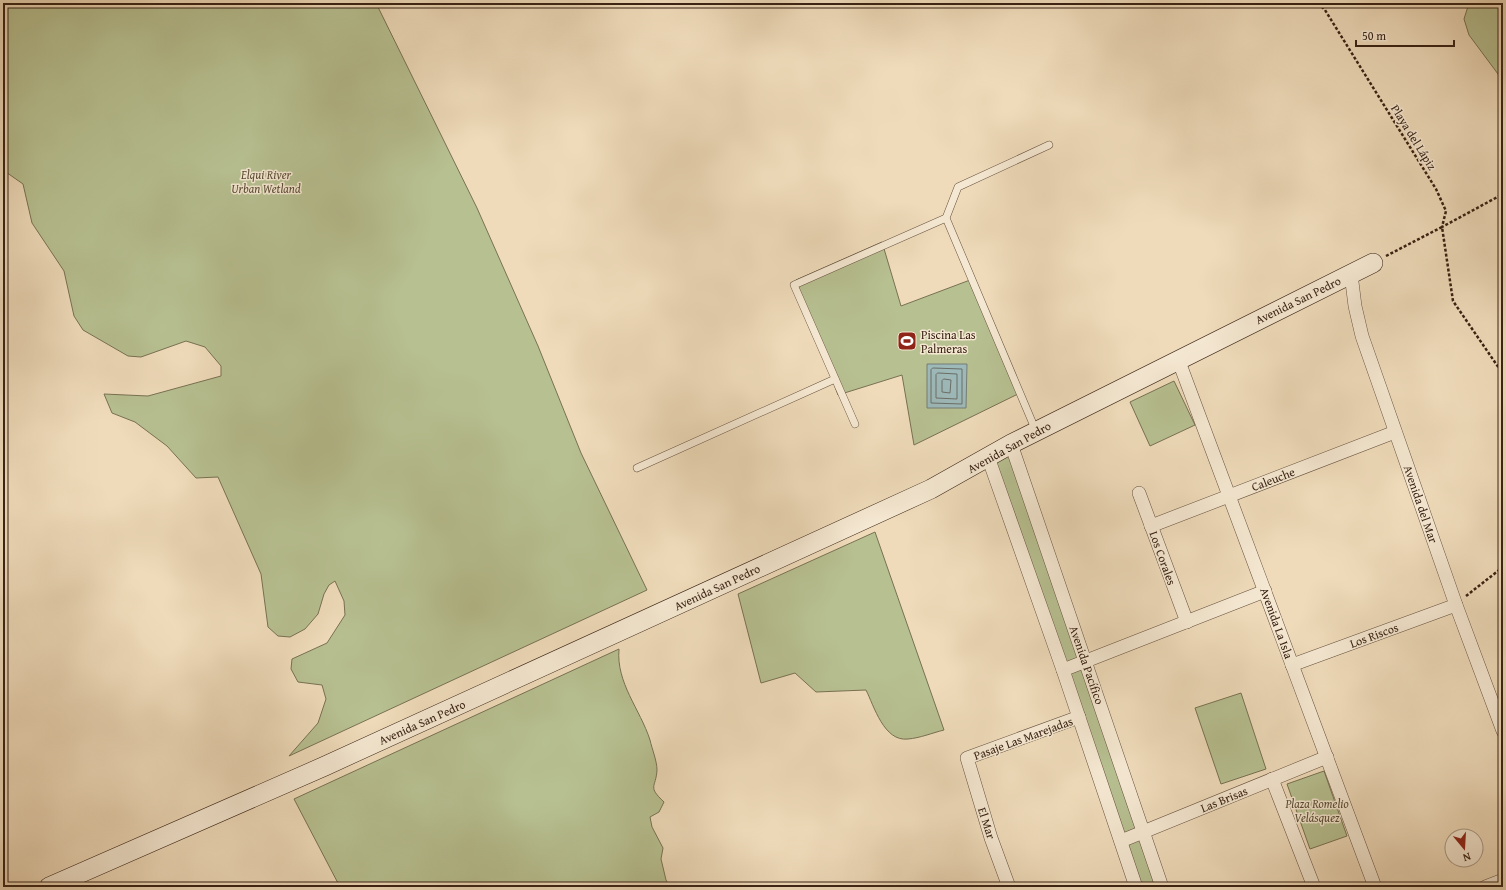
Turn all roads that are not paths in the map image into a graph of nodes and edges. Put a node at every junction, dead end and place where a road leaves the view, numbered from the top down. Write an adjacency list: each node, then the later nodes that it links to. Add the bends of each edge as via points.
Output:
1 (1049, 145): 2 (lane, via 958,187)
2 (946, 218): 6 (lane, via 794,285); 8 (lane)
3 (1373, 263): 4 (street, Avenida San Pedro)
4 (1350, 274): 5 (street, Avenida San Pedro); 9 (street, Avenida del Mar, via 1362,336)
5 (1178, 359): 8 (street, Avenida San Pedro); 14 (street, Avenida La Isla)
6 (835, 379): 7 (lane); 12 (lane)
7 (855, 424)
8 (1036, 431): 10 (street, Avenida San Pedro)
9 (1395, 432): 14 (street, Caleuche); 17 (street, Avenida del Mar)
10 (1010, 444): 11 (street, Avenida San Pedro); 19 (street, Avenida Pacífico)
11 (988, 457): 21 (street, Avenida Pacífico); 30 (street, Avenida San Pedro, via 931,489 685,602 325,766)
12 (637, 468)
13 (1138, 493): 15 (street, Los Corales)
14 (1229, 496): 15 (street, Caleuche); 16 (street, Avenida La Isla)
15 (1151, 526): 18 (street, Los Corales)
16 (1265, 591): 18 (street); 20 (street, Avenida La Isla)
17 (1456, 605): 20 (street, Los Riscos); 23 (street, Avenida del Mar)
18 (1187, 622): 19 (street)
19 (1086, 661): 21 (street); 27 (street, Avenida Pacífico)
20 (1292, 665): 24 (street, Avenida La Isla)
21 (1063, 670): 22 (street, Avenida Pacífico)
22 (1079, 717): 25 (street, Pasaje Las Marejadas); 28 (street, Avenida Pacífico)
23 (1503, 730)
24 (1327, 757): 26 (street, Las Brisas); 35 (street, Avenida La Isla)
25 (967, 758): 31 (street, El Mar)
26 (1272, 779): 27 (street, Las Brisas); 34 (street)
27 (1144, 832): 28 (street, Las Brisas); 33 (street, Avenida Pacífico)
28 (1121, 841): 32 (street, Avenida Pacífico)
29 (1503, 880): 36 (street)
30 (49, 887)
31 (1009, 887)
32 (1136, 887)
33 (1162, 887)
34 (1314, 887)
35 (1375, 887)
36 (1485, 887)

